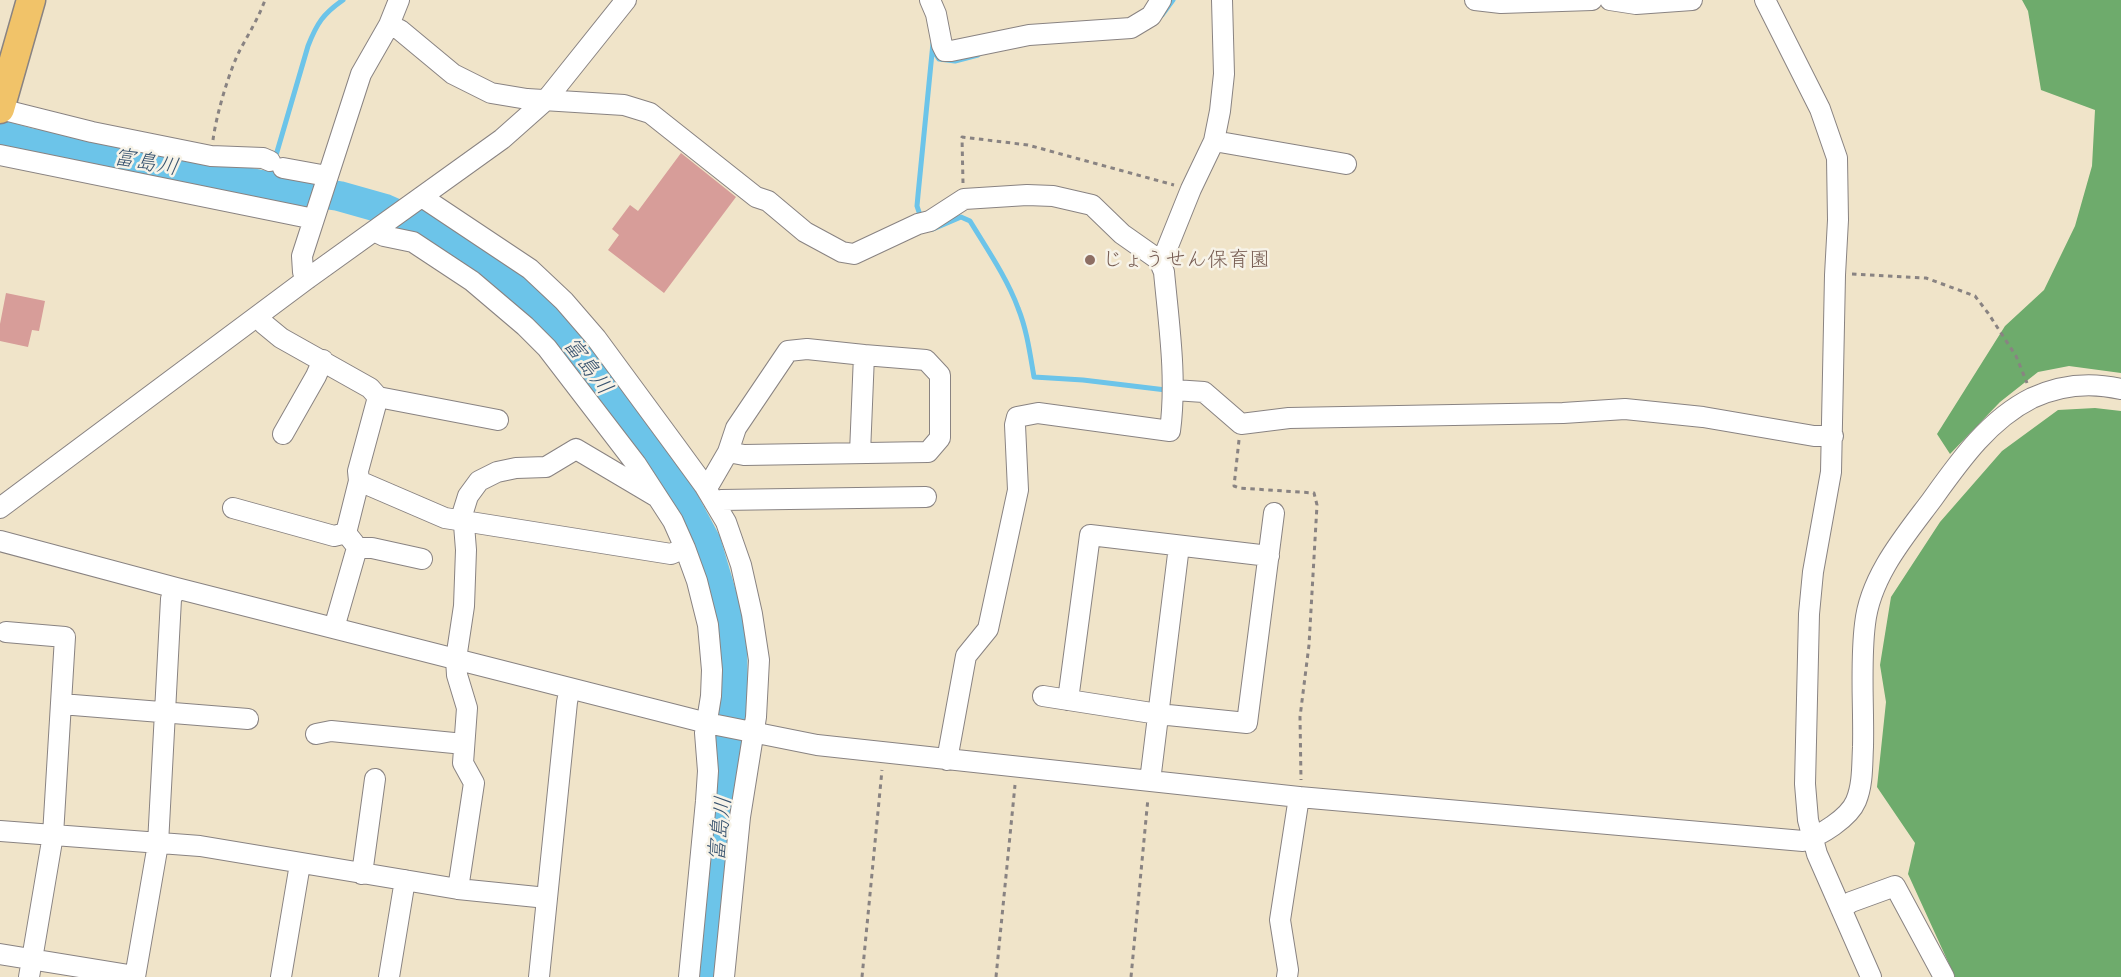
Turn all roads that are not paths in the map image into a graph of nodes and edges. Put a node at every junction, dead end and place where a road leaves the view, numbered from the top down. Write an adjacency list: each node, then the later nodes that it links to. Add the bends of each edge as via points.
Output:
1 (30, 0): 14 (highway)
2 (399, 0): 12 (street)
3 (626, 0): 13 (street)
4 (930, 0): 5 (street, via 942,45 945,51 951,51 1029,35 1131,28 1152,16)
5 (1161, 0)
6 (1222, 0): 15 (street, via 1224,74)
7 (1475, 0): 8 (street)
8 (1592, 0)
9 (1610, 0): 10 (street, via 1636,4)
10 (1692, 0)
11 (1765, 0): 32 (street, via 1820,109 1837,158)
12 (389, 25): 13 (street, via 453,74 474,85 491,93); 18 (street, via 361,74)
13 (546, 100): 19 (street, via 502,139); 22 (street, via 624,105 650,112 756,197 768,201 805,232 842,252 854,254 938,217 964,199 1036,195 1092,205 1122,234)
14 (0, 109): 18 (street, via 211,156 263,158)
15 (1214, 141): 17 (street); 22 (street)
16 (0, 155): 20 (street)
17 (1346, 164)
18 (327, 178): 20 (street)
19 (417, 200): 21 (street); 36 (street, via 530,269 564,301 596,338)
20 (316, 215): 23 (street, via 302,256)
21 (377, 229): 23 (street); 38 (street, via 384,236 413,242 472,281 525,326 580,390)
22 (1159, 260): 28 (street, via 1164,272)
23 (307, 279): 24 (street)
24 (258, 316): 26 (street, via 281,338); 39 (street)
25 (864, 355): 33 (street, via 788,351 736,428); 34 (street); 34 (street, via 926,360 940,375 940,438 928,452)
26 (323, 360): 29 (street, via 370,388); 31 (street)
27 (2121, 389): 70 (street, via 2102,385 2058,388 2031,399 2001,420 1970,448 1894,550 1875,586 1865,622 1859,789 1848,811)
28 (1174, 390): 32 (street, via 1204,392 1241,424 1299,418 1625,410); 64 (street, via 1170,431 1038,413 1017,417 1018,490 988,629 966,656)
29 (378, 397): 30 (street); 35 (street, via 358,471)
30 (498, 420)
31 (283, 434)
32 (1833, 436): 70 (street, via 1809,614 1805,784)
33 (728, 452): 34 (street, via 744,456); 36 (street, via 710,483)
34 (860, 453)
35 (359, 482): 42 (street, via 445,518); 44 (street)
36 (709, 494): 37 (street, via 721,500); 61 (street, via 726,522 752,614 759,660)
37 (926, 497)
38 (660, 498): 42 (street, via 576,448 546,467 516,468 479,481 468,496); 46 (street)
39 (0, 508)
40 (233, 508): 44 (street)
41 (1274, 513): 47 (street)
42 (462, 521): 46 (street, via 671,554); 52 (street, via 466,550 464,606)
43 (0, 541): 49 (street)
44 (352, 541): 48 (street); 50 (street)
45 (1179, 546): 47 (street); 55 (street, via 1090,535); 58 (street)
46 (685, 548): 60 (street, via 708,625)
47 (1269, 556): 58 (street, via 1247,723)
48 (422, 559)
49 (176, 588): 50 (street); 57 (street, via 171,599)
50 (334, 628): 52 (street)
51 (6, 632): 56 (street, via 65,637)
52 (456, 659): 53 (street); 63 (street, via 467,708)
53 (570, 688): 60 (street); 76 (street)
54 (1043, 696): 55 (street)
55 (1068, 700): 58 (street)
56 (61, 704): 57 (street); 69 (street)
57 (165, 712): 59 (street); 71 (street)
58 (1158, 714): 66 (street)
59 (248, 719)
60 (711, 724): 61 (street); 84 (street)
61 (751, 732): 64 (street, via 817,745); 85 (street)
62 (316, 734): 63 (street, via 331,731)
63 (464, 744): 75 (street, via 463,763 474,783)
64 (947, 760): 66 (street)
65 (375, 779): 73 (street)
66 (1150, 781): 67 (street)
67 (1299, 797): 70 (street, via 1803,841); 86 (street, via 1280,920)
68 (0, 831): 69 (street)
69 (53, 835): 71 (street); 79 (street)
70 (1812, 838): 77 (street)
71 (158, 844): 72 (street, via 200,846); 80 (street)
72 (300, 864): 73 (street); 81 (street)
73 (362, 874): 74 (street)
74 (405, 880): 75 (street); 82 (street)
75 (458, 889): 76 (street)
76 (547, 898): 83 (street)
77 (1841, 909): 87 (street); 88 (street, via 1895,886)
78 (0, 954): 79 (street)
79 (30, 969): 80 (street)
80 (135, 977)
81 (282, 977)
82 (389, 977)
83 (539, 977)
84 (689, 977)
85 (724, 977)
86 (1287, 977)
87 (1871, 977)
88 (1944, 977)

